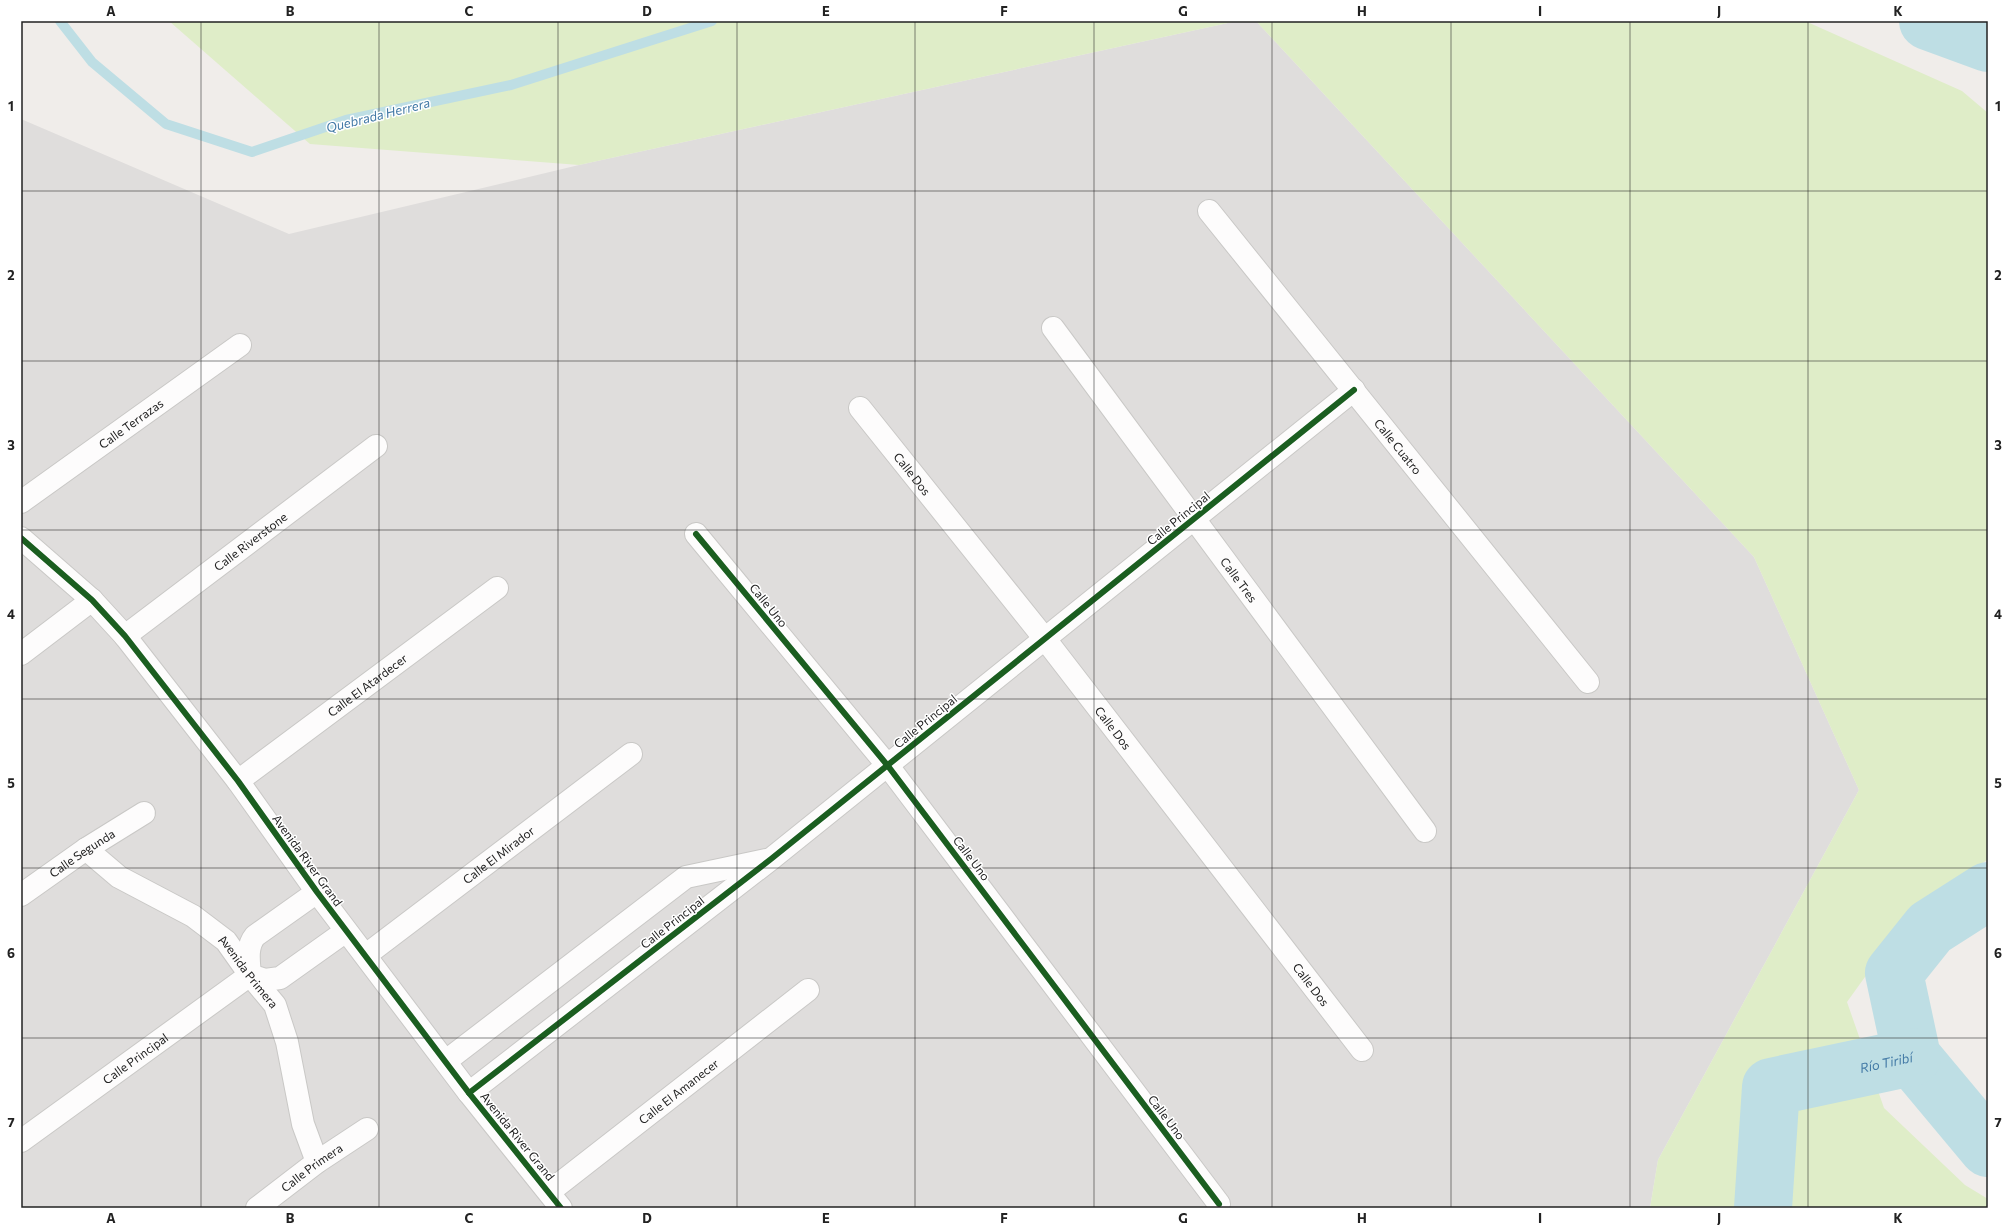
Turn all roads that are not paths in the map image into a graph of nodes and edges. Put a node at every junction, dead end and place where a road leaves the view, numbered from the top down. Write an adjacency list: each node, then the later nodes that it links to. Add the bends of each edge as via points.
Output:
1 (1209, 211): 4 (street, Calle Cuatro)
2 (1053, 328): 8 (street, Calle Tres)
3 (240, 345): 7 (street, Calle Terrazas)
4 (1354, 390): 8 (street, Calle Principal); 16 (street, Calle Cuatro)
5 (860, 408): 14 (street, Calle Dos)
6 (376, 446): 13 (street, Calle Riverstone)
7 (21, 502)
8 (1194, 519): 14 (street, Calle Principal); 21 (street, Calle Tres)
9 (696, 534): 18 (street, Calle Uno)
10 (21, 538): 12 (street, Avenida River Grand)
11 (497, 588): 19 (street, Calle El Atardecer)
12 (92, 600): 13 (street, Avenida River Grand); 15 (street)
13 (125, 636): 19 (street, Avenida River Grand)
14 (1045, 639): 18 (street, Calle Principal); 30 (street, Calle Dos)
15 (21, 654)
16 (1588, 682)
17 (631, 754): 27 (street, Calle El Mirador)
18 (888, 766): 23 (street, Calle Principal); 37 (street, Calle Uno)
19 (238, 781): 24 (street, Avenida River Grand)
20 (144, 813): 22 (street, Calle Segunda)
21 (1425, 831)
22 (86, 849): 25 (street, Calle Segunda); 28 (street, Avenida Primera, via 119,877 194,916 226,941)
23 (771, 859): 31 (street, Calle Principal, via 686,877); 32 (street, Calle Principal)
24 (317, 892): 26 (street, Avenida River Grand); 28 (street, via 250,941)
25 (21, 895)
26 (346, 931): 27 (street, Avenida River Grand); 28 (street, via 280,978 265,980)
27 (366, 955): 31 (street, Avenida River Grand)
28 (250, 976): 34 (street, Calle Principal); 35 (street, Avenida Primera, via 275,1005 287,1042 303,1124)
29 (808, 990): 36 (street, Calle El Amanecer)
30 (1362, 1050)
31 (446, 1061): 32 (street, Avenida River Grand)
32 (469, 1093): 36 (street, Avenida River Grand)
33 (367, 1130): 35 (street, Calle Primera)
34 (21, 1141)
35 (318, 1162): 38 (street, Calle Primera)
36 (555, 1200)
37 (1219, 1204)
38 (257, 1208)

